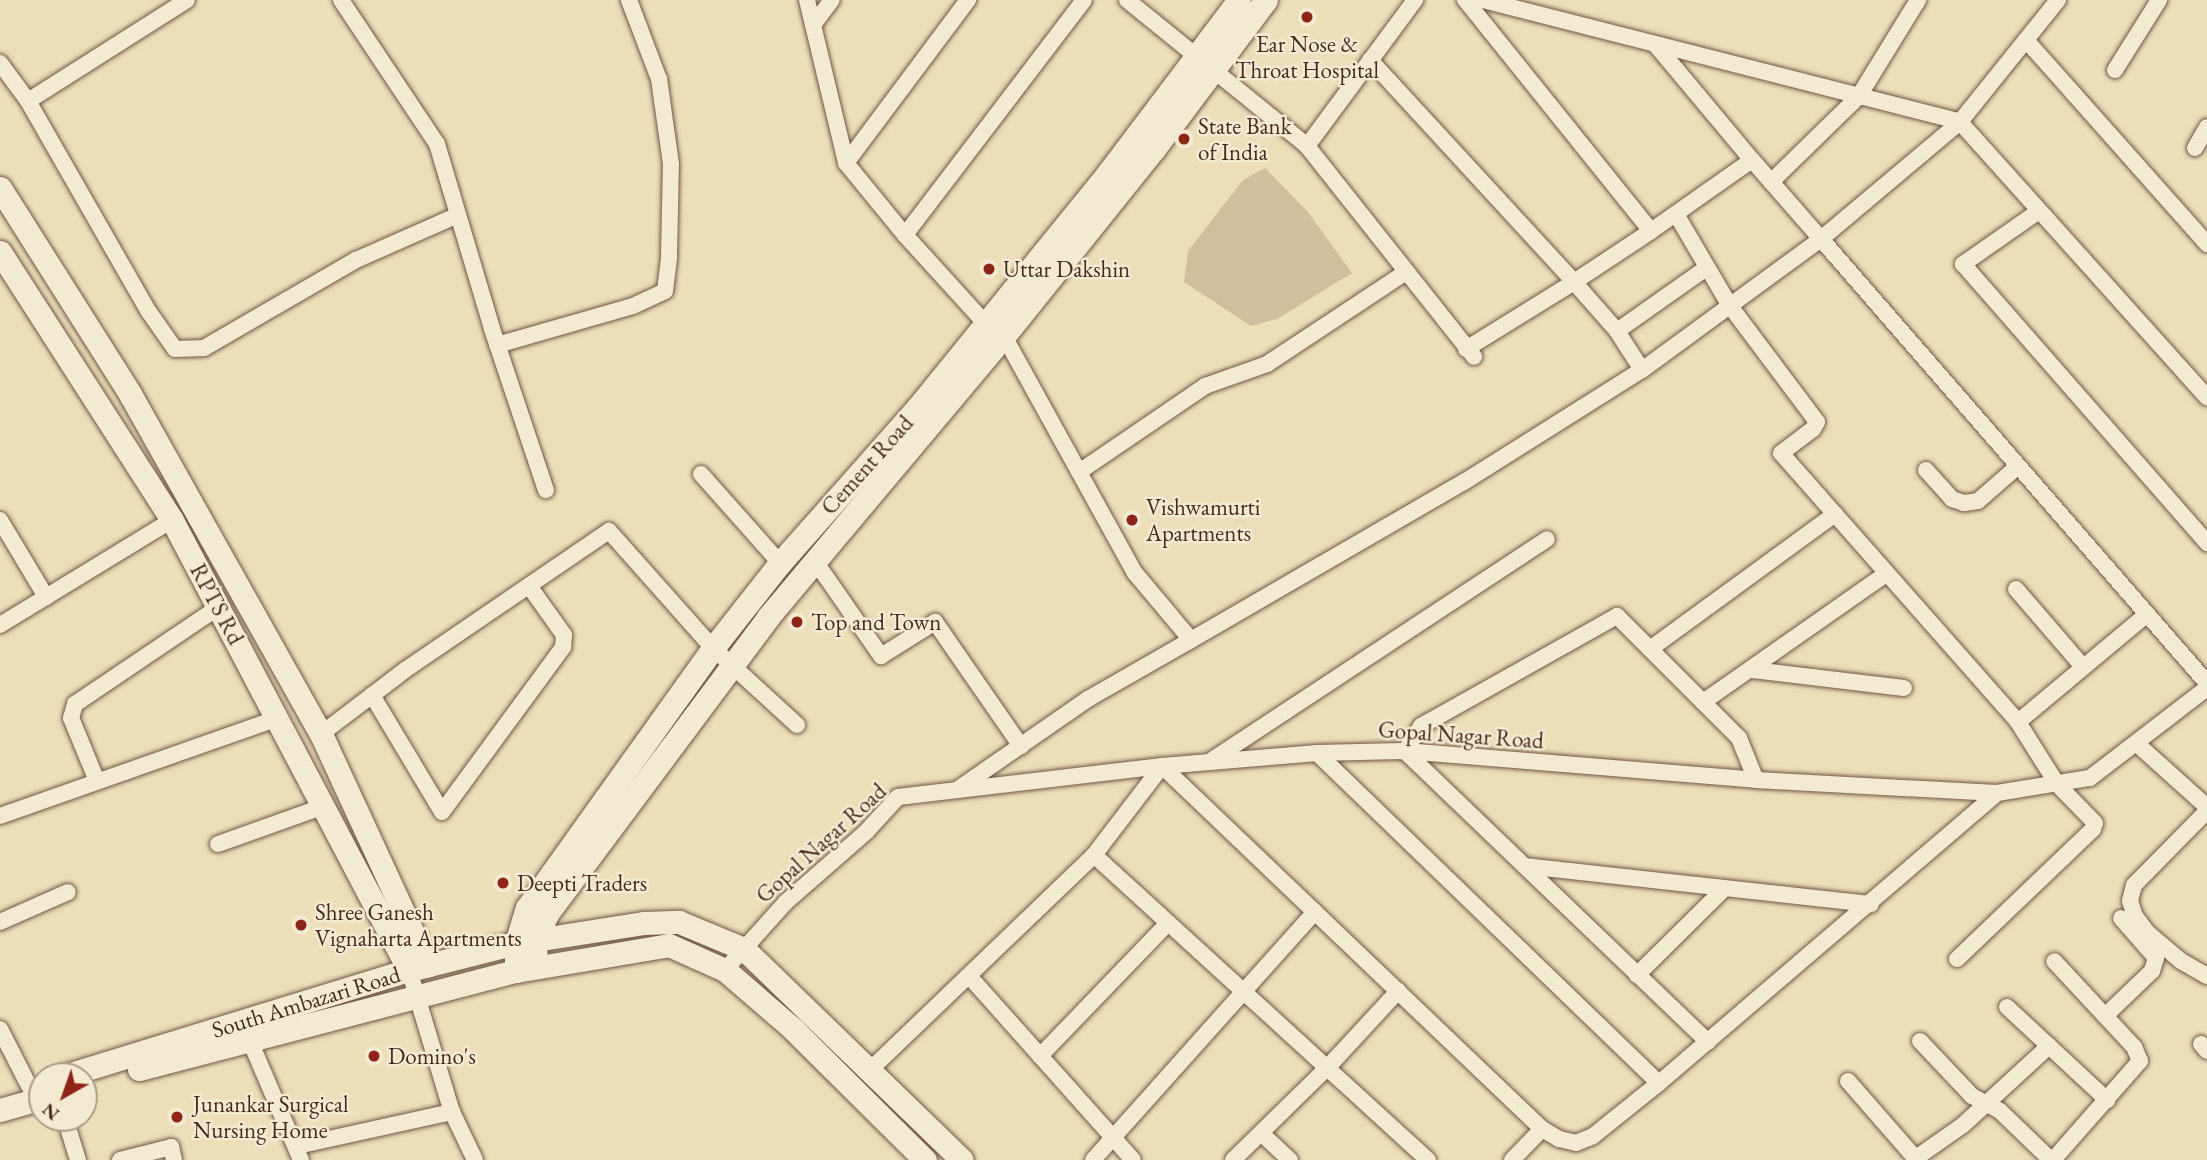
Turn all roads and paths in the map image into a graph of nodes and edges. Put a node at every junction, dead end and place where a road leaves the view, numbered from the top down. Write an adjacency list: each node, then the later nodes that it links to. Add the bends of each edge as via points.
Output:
1 (187, 0): 26 (street)
2 (341, 0): 37 (street, via 437,144)
3 (629, 0): 49 (street, via 659,79 671,164 665,291 633,306)
4 (807, 0): 17 (street)
5 (832, 0): 17 (street)
6 (968, 0): 32 (street)
7 (1084, 0): 39 (street)
8 (1127, 0): 20 (street)
9 (1239, 0): 20 (main road, Cement Road)
10 (1266, 0): 23 (main road, Cement Road)
11 (1415, 0): 21 (street)
12 (1465, 0): 38 (street)
13 (1483, 0): 19 (street)
14 (1916, 0): 25 (street)
15 (2058, 0): 18 (street)
16 (2159, 0): 24 (street)
17 (813, 25): 32 (street)
18 (2026, 40): 27 (street); 41 (street)
19 (1655, 44): 25 (street); 31 (street)
20 (1195, 55): 23 (street); 47 (main road, Cement Road)
21 (1370, 60): 29 (street); 45 (street)
22 (0, 63): 26 (street)
23 (1214, 70): 29 (street); 47 (main road, Cement Road)
24 (2115, 70)
25 (1859, 96): 27 (street); 33 (street)
26 (28, 101): 37 (street, via 175,349 204,348 356,260)
27 (1960, 122): 35 (street); 40 (street)
28 (2207, 128): 30 (street)
29 (1307, 146): 44 (street)
30 (2195, 148)
31 (1752, 160): 33 (street); 36 (street)
32 (846, 163): 39 (street)
33 (1771, 182): 40 (street)
34 (0, 188): 85 (main road, via 130,394)
35 (2039, 211): 51 (street); 61 (street, via 1963,264)
36 (1676, 214): 38 (street); 43 (street)
37 (458, 215): 49 (street)
38 (1651, 230): 45 (street)
39 (905, 235): 47 (street)
40 (1821, 239): 46 (street); 52 (street)
41 (2207, 244)
42 (0, 252): 59 (main road, RPTS Rd)
43 (1706, 269): 46 (street); 48 (street)
44 (1406, 272): 45 (street, via 1470,353); 54 (street, via 1267,364 1205,386)
45 (1574, 282): 48 (street)
46 (1730, 306): 50 (street); 57 (street, via 1817,422 1781,453)
47 (994, 330): 54 (street); 62 (main road, Cement Road); 63 (main road, Cement Road, via 918,407)
48 (1617, 331): 50 (street)
49 (497, 345): 56 (street)
50 (1642, 370): 71 (street, via 1464,481)
51 (2207, 397)
52 (2017, 467): 53 (street, via 1978,501 1964,503 1952,499); 69 (street)
53 (1926, 470)
54 (1079, 472): 71 (street, via 1135,573)
55 (701, 474): 63 (street)
56 (546, 491)
57 (1835, 514): 64 (street); 73 (street)
58 (0, 520): 67 (street)
59 (172, 520): 67 (street); 68 (main road, RPTS Rd)
60 (1547, 539): 90 (street)
61 (2207, 543)
62 (815, 561): 74 (main road, Cement Road); 87 (street, via 881,656 935,622)
63 (780, 563): 72 (main road, Cement Road)
64 (1886, 574): 76 (street); 83 (street)
65 (529, 586): 72 (street, via 609,531); 80 (street); 80 (street, via 564,635 563,646 442,811)
66 (2016, 589): 75 (street)
67 (46, 597): 70 (street)
68 (219, 607): 82 (main road, RPTS Rd); 93 (street, via 75,704 71,718)
69 (2147, 614): 75 (street); 77 (street)
70 (0, 625)
71 (1191, 640): 87 (street, via 1088,698)
72 (713, 648): 74 (street); 110 (main road, Cement Road, via 527,908)
73 (1650, 649): 81 (street); 88 (street, via 1617,617 1421,726)
74 (732, 666): 84 (street); 110 (main road, Cement Road)
75 (2083, 667): 83 (street)
76 (1753, 670): 78 (street); 81 (street)
77 (2207, 683)
78 (1904, 688)
79 (2207, 688): 86 (street, Gopal Nagar Road)
80 (372, 695): 85 (street)
81 (1703, 702): 92 (street, via 1739,737)
82 (279, 718): 93 (street); 97 (main road, RPTS Rd); 99 (street)
83 (2018, 722): 94 (street)
84 (797, 725)
85 (321, 734): 114 (main road)
86 (2136, 743): 94 (street, Gopal Nagar Road, via 2090,778); 98 (street)
87 (1021, 746): 95 (street)
88 (1405, 751): 89 (street, Gopal Nagar Road); 92 (street, Gopal Nagar Road); 102 (street)
89 (1317, 753): 90 (street, Gopal Nagar Road); 137 (street)
90 (1210, 762): 91 (street, Gopal Nagar Road)
91 (1162, 766): 95 (street, Gopal Nagar Road); 101 (street); 106 (street)
92 (1756, 780): 96 (street, Gopal Nagar Road)
93 (97, 781): 99 (street)
94 (2057, 784): 96 (street, Gopal Nagar Road); 112 (street, via 2092,818 2093,829)
95 (957, 790): 111 (street, Gopal Nagar Road, via 898,797)
96 (1997, 793): 105 (street)
97 (325, 806): 100 (street); 114 (main road, RPTS Rd)
98 (2207, 809): 119 (street, via 2134,885 2130,901 2148,933)
99 (0, 815)
100 (218, 844)
101 (1094, 855): 109 (street); 118 (street)
102 (1525, 866): 103 (street); 117 (street)
103 (1724, 889): 105 (street); 117 (street)
104 (68, 892): 108 (street)
105 (1871, 904): 128 (street)
106 (1315, 912): 120 (street); 121 (street)
107 (2121, 918): 124 (street, via 2156,958 2152,971)
108 (0, 922)
109 (1168, 923): 121 (street); 130 (street)
110 (525, 941): 111 (main road, South Ambazari Road, via 679,922); 114 (main road, South Ambazari Road); 115 (main road)
111 (744, 948): 116 (street, Gopal Nagar Road); 133 (main road, South Ambazari Road)
112 (1957, 959)
113 (2054, 961): 124 (street)
114 (419, 968): 122 (street); 131 (main road, South Ambazari Road)
115 (526, 969): 116 (main road, South Ambazari Road, via 669,945); 122 (main road, South Ambazari Road)
116 (725, 970): 155 (main road, South Ambazari Road, via 793,1029)
117 (1637, 975): 128 (street)
118 (968, 976): 130 (street); 133 (street)
119 (2207, 976)
120 (1398, 991): 132 (street); 145 (street)
121 (1244, 992): 132 (street); 148 (street)
122 (418, 997): 126 (main road, South Ambazari Road); 144 (street)
123 (2007, 1007): 129 (street)
124 (2105, 1016): 141 (street, via 2134,1047 2140,1062)
125 (0, 1029): 134 (street)
126 (250, 1041): 136 (main road, South Ambazari Road); 149 (street)
127 (1920, 1041): 142 (street, via 1972,1096)
128 (1708, 1042): 137 (street)
129 (2049, 1046): 141 (street); 142 (street)
130 (1040, 1056): 148 (street)
131 (98, 1066)
132 (1327, 1068): 147 (street); 161 (street)
133 (871, 1069): 156 (main road, South Ambazari Road)
134 (28, 1073)
135 (1848, 1081): 150 (street)
136 (98, 1082)
137 (1659, 1083): 145 (street, via 1593,1136 1576,1143)
138 (28, 1090): 139 (main road)
139 (0, 1094)
140 (28, 1095): 143 (main road)
141 (2107, 1100): 163 (street)
142 (1986, 1103): 150 (street); 163 (street)
143 (0, 1110)
144 (452, 1112): 149 (street); 154 (street)
145 (1542, 1129): 162 (street)
146 (69, 1132): 151 (street)
147 (1262, 1134): 159 (street); 160 (street)
148 (1114, 1139): 157 (street); 158 (street)
149 (299, 1153)
150 (1917, 1159)
151 (78, 1160)
152 (120, 1160): 153 (street, via 171,1147)
153 (174, 1160)
154 (475, 1160)
155 (925, 1160)
156 (962, 1160)
157 (1093, 1160)
158 (1133, 1160)
159 (1233, 1160)
160 (1290, 1160)
161 (1428, 1160)
162 (1512, 1160)
163 (2052, 1160)

